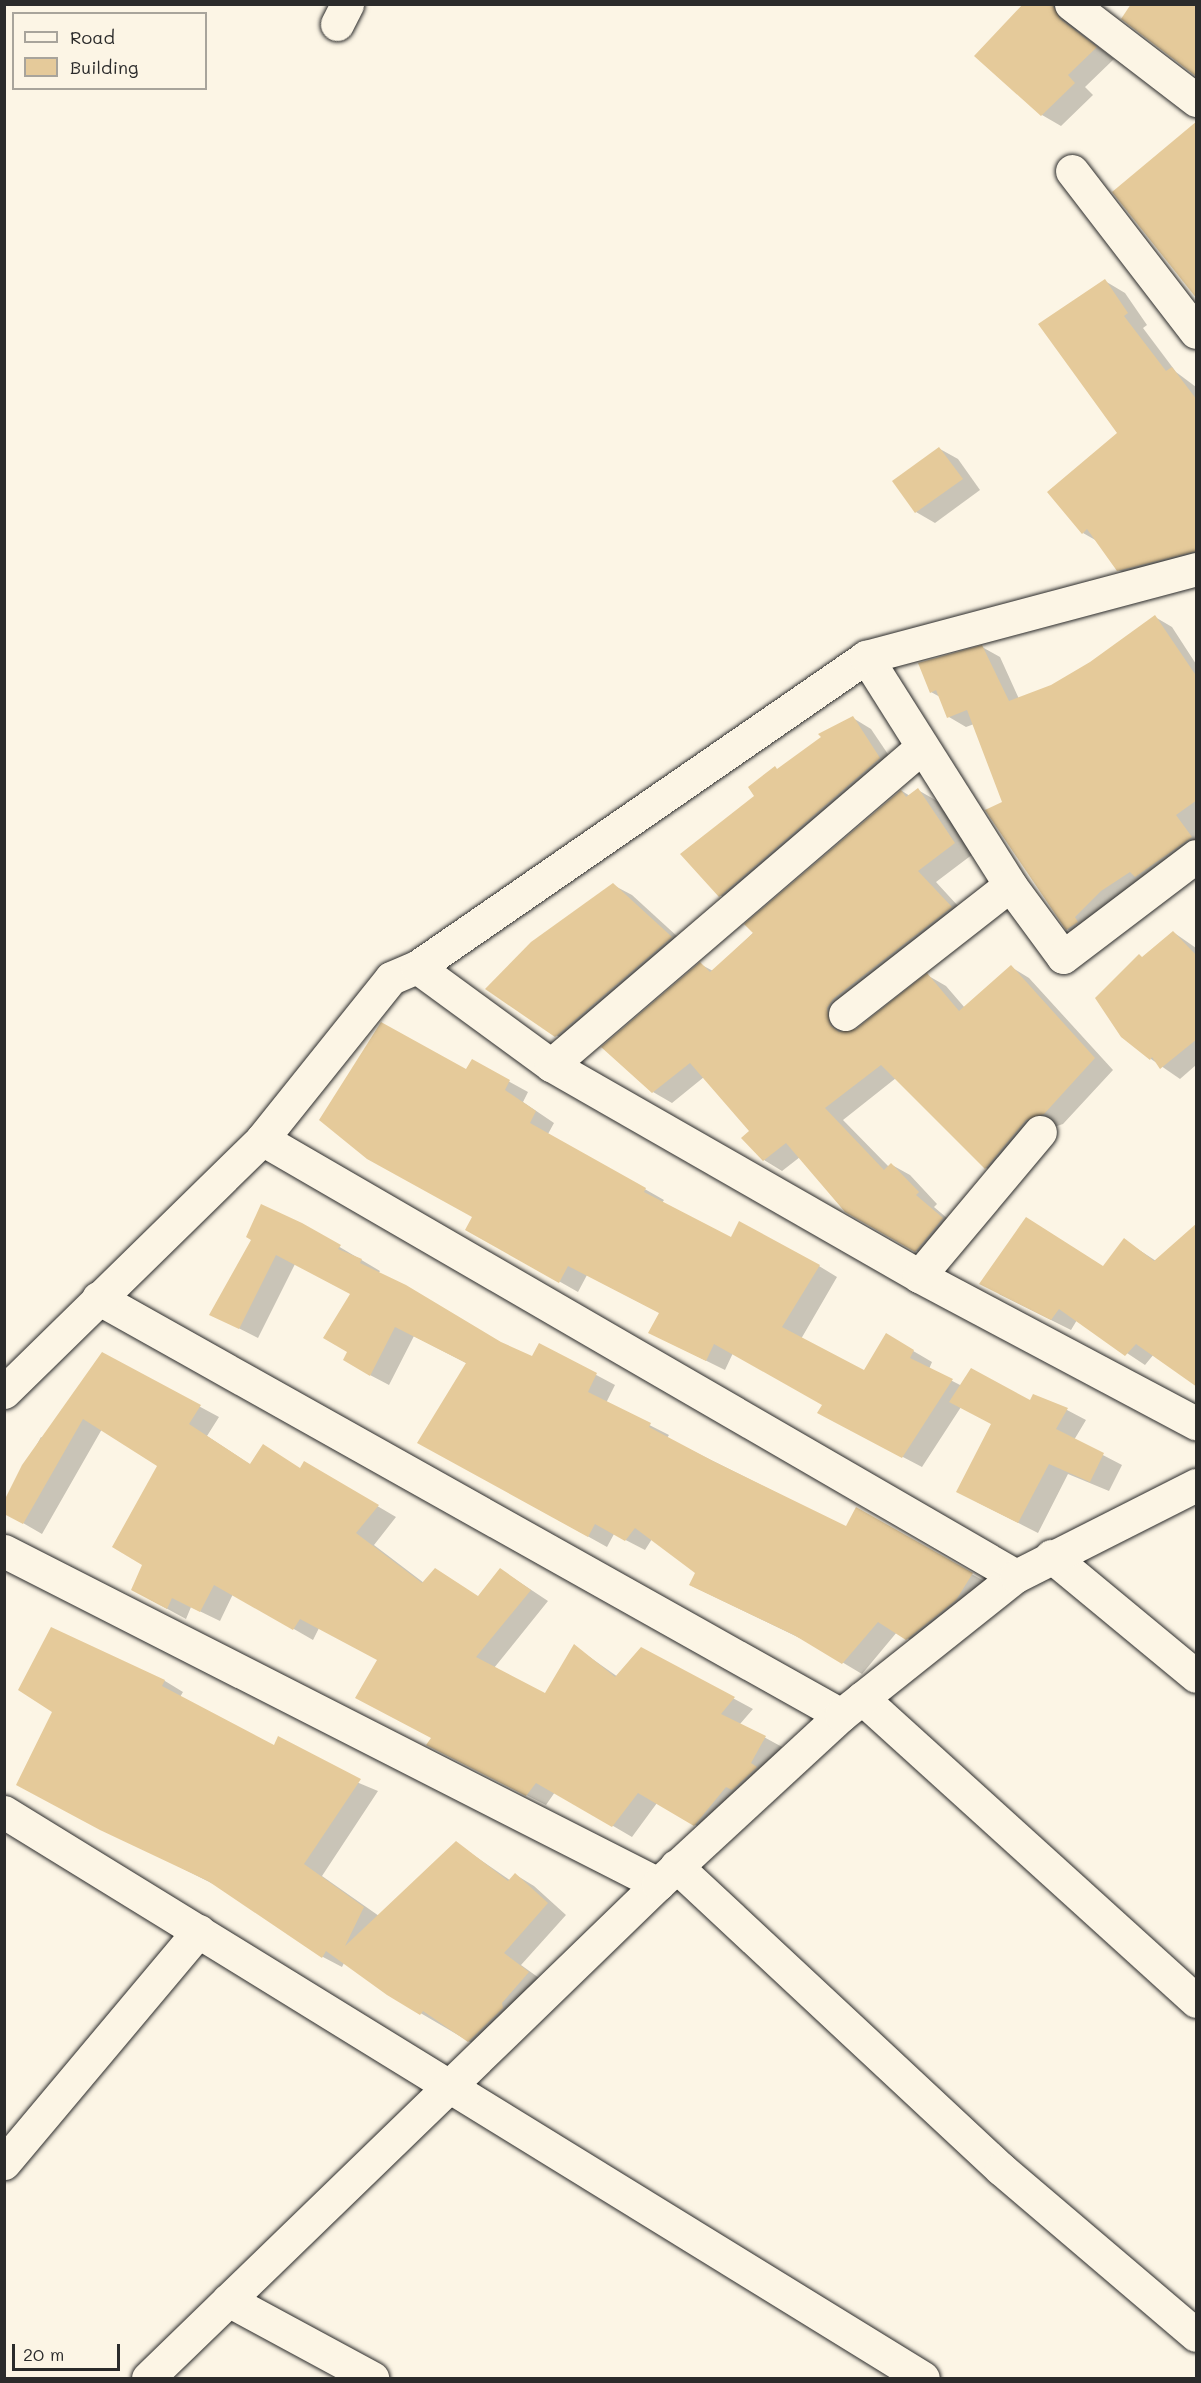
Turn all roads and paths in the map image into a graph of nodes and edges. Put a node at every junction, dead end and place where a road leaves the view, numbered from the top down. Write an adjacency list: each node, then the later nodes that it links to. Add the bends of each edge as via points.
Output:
1 (1071, 4): 2 (street)
2 (1197, 100)
3 (1072, 171): 4 (street)
4 (1197, 332)
5 (1197, 569): 6 (street)
6 (866, 657): 7 (street); 10 (street)
7 (921, 748): 9 (street); 12 (street)
8 (1197, 856): 9 (street, via 1063,957)
9 (1010, 885): 11 (street)
10 (417, 967): 12 (street); 14 (street, via 391,978)
11 (845, 1014)
12 (551, 1065): 15 (street)
13 (1040, 1132): 15 (street)
14 (262, 1139): 16 (street); 22 (street)
15 (919, 1276): 18 (street)
16 (98, 1298): 17 (street); 24 (street)
17 (4, 1392)
18 (1197, 1423)
19 (1197, 1485): 21 (street)
20 (4, 1551): 26 (street)
21 (1051, 1556): 22 (street); 23 (street)
22 (1016, 1576): 24 (street)
23 (1197, 1676)
24 (851, 1706): 26 (street); 28 (street)
25 (4, 1812): 27 (street)
26 (667, 1875): 29 (street); 32 (street, via 1001,2169)
27 (199, 1930): 29 (street); 30 (street)
28 (1197, 2001)
29 (447, 2086): 31 (street); 35 (street)
30 (4, 2163)
31 (228, 2300): 33 (street); 34 (street)
32 (1197, 2335)
33 (148, 2379)
34 (372, 2379)
35 (923, 2379)

